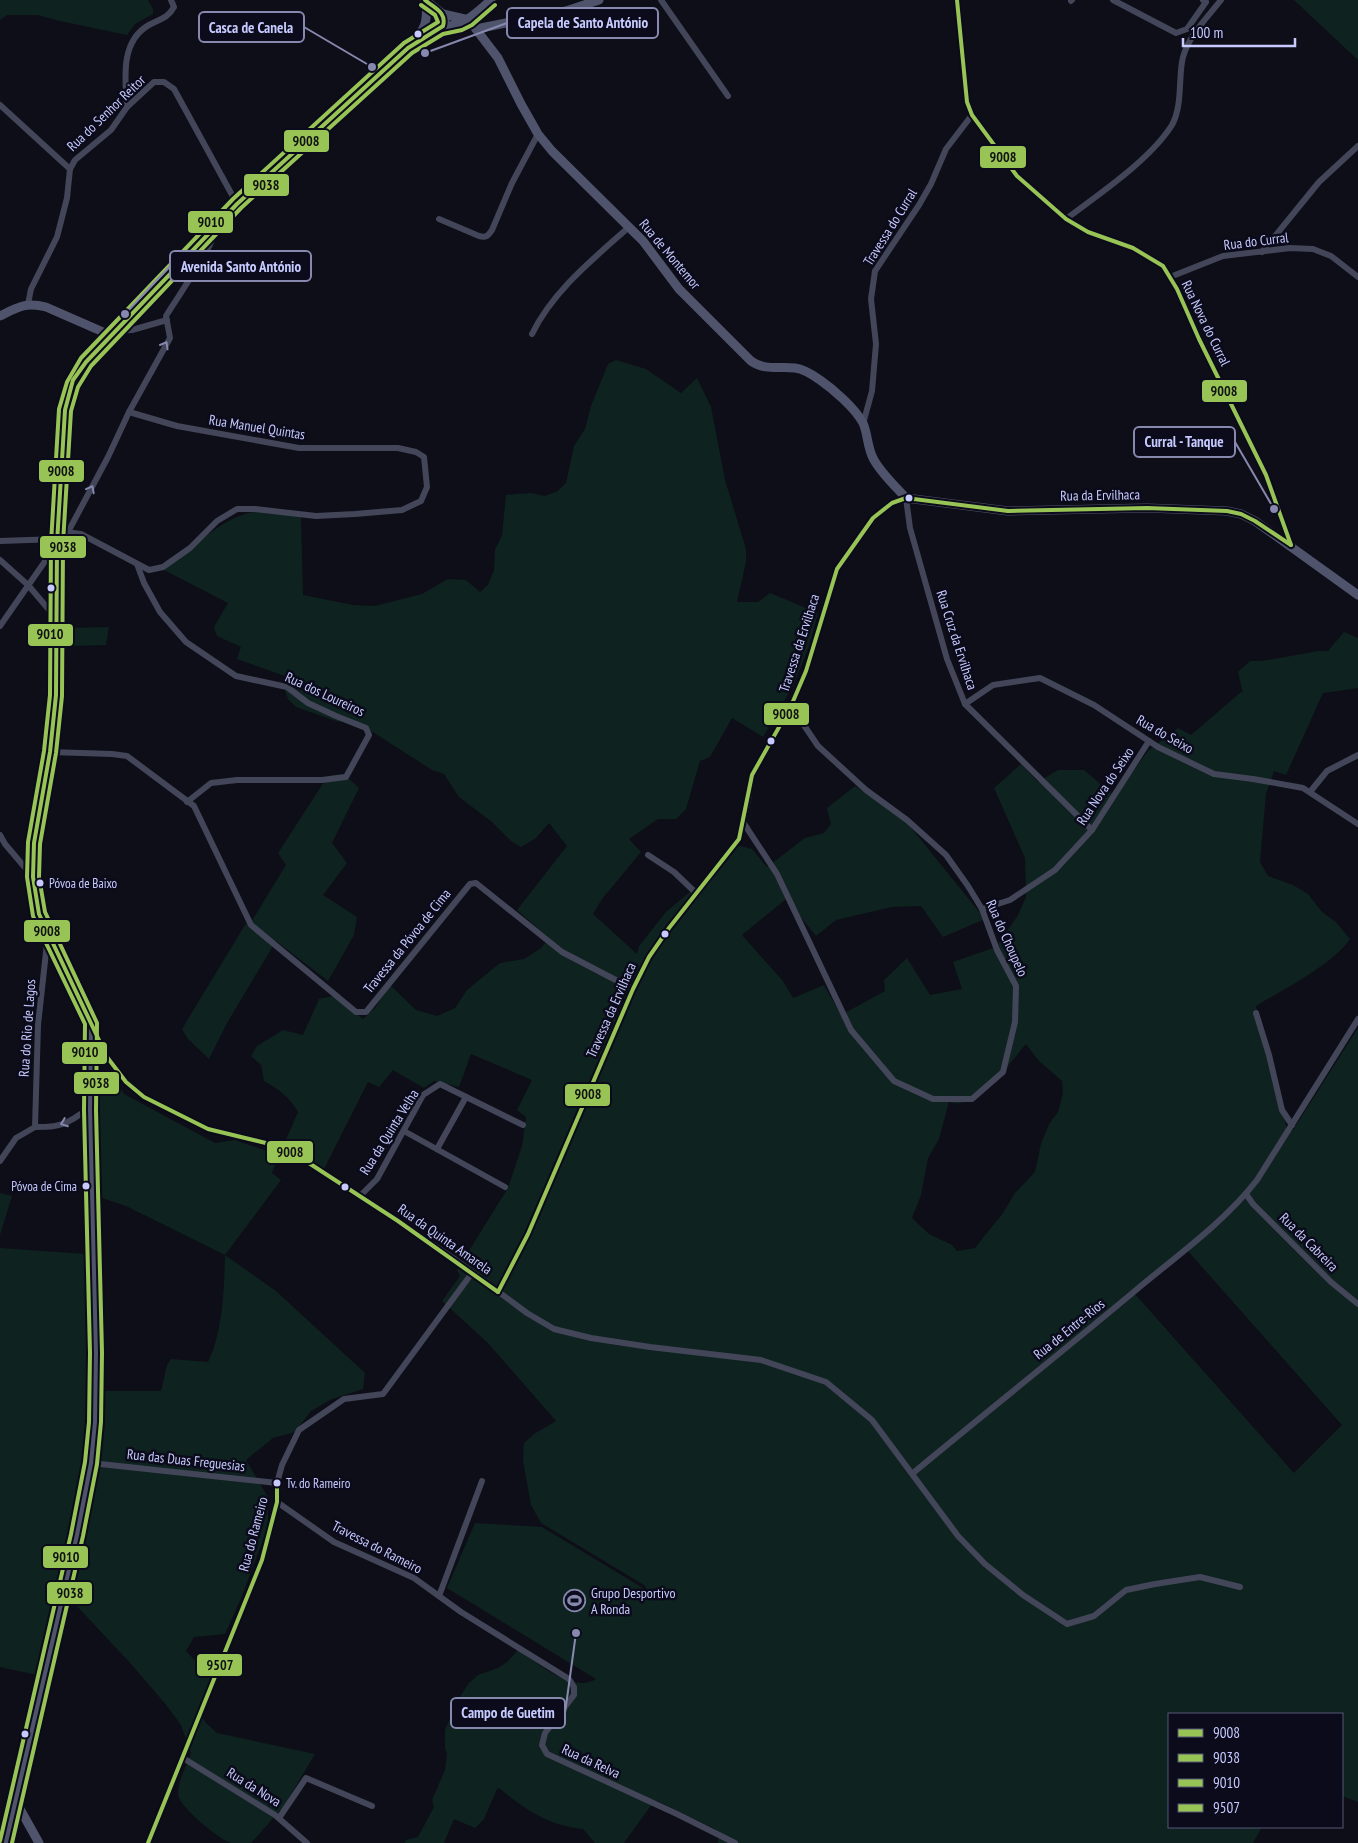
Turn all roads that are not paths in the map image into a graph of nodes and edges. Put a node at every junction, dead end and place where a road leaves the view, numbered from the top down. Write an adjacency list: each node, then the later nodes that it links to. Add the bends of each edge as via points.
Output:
1 (171, 0): 18 (street, via 174,7 169,16 138,31 130,46 125,74)
2 (491, 0): 12 (main road)
3 (599, 0): 14 (main road, via 566,11)
4 (661, 0): 16 (street)
5 (957, 0): 19 (street, via 967,102)
6 (1113, 0): 7 (street, via 1176,33 1187,28 1206,2)
7 (1203, 0)
8 (1221, 0): 25 (street, via 1190,39 1183,58 1181,91 1173,123 1155,147)
9 (425, 1): 10 (main road); 11 (main road)
10 (441, 12): 11 (main road, via 433,11); 12 (main road); 13 (main road, via 445,20)
11 (426, 19): 13 (main road, via 432,29); 15 (main road, via 423,30)
12 (469, 20): 13 (main road); 14 (main road, Rua de Montemor)
13 (440, 29): 15 (main road)
14 (476, 29): 20 (main road, Rua de Montemor, via 498,58)
15 (408, 48): 23 (main road)
16 (728, 96)
17 (0, 105): 22 (street)
18 (127, 107): 22 (street, Rua do Senhor Reitor, via 110,130 75,160); 23 (street, Rua do Senhor Reitor, via 154,82 164,82 174,89)
19 (972, 115): 25 (street, via 1017,176); 37 (street, Travessa do Curral, via 946,148 919,205 875,271 870,299 876,344 872,391)
20 (538, 134): 24 (street, via 488,236 479,236); 27 (main road, Rua de Montemor)
21 (1358, 146): 28 (street, via 1319,182)
22 (70, 169): 31 (street, Rua do Senhor Reitor, via 57,237 30,289)
23 (237, 204): 26 (main road)
24 (439, 219)
25 (1066, 219): 29 (street, via 1088,232 1133,248 1163,266)
26 (217, 224): 33 (street, via 202,258 166,316); 34 (main road)
27 (629, 227): 35 (street, via 550,303); 37 (main road, Rua de Montemor, via 679,289 751,361 761,367 796,368 805,372 826,385 854,410)
28 (1262, 252): 29 (street, Rua do Curral, via 1224,256); 30 (street, Rua do Curral, via 1313,249 1331,256)
29 (1170, 277): 42 (street, Rua Nova do Curral, via 1266,475)
30 (1358, 278)
31 (28, 304): 32 (main road); 34 (main road, via 46,307)
32 (0, 316)
33 (167, 320): 34 (street); 36 (street, one-way to 33, via 170,338)
34 (112, 333): 40 (main road, via 81,368 68,395)
35 (532, 334)
36 (129, 412): 39 (street, one-way to 36); 44 (street, Rua Manuel Quintas, via 177,426 298,448 398,448 416,452 424,457 427,487 421,501 402,510 316,516 237,509 216,521 190,548 163,567 149,570)
37 (863, 424): 38 (main road, via 874,459)
38 (906, 498): 42 (main road, Rua da Ervilhaca, via 1008,511 1147,508 1227,511 1255,521); 49 (street, Rua Cruz da Ervilhaca, via 910,528 947,659); 50 (street, Travessa da Ervilhaca, via 892,503 873,518 837,569 806,671)
39 (68, 532): 40 (street); 44 (street, via 81,534)
40 (58, 538): 41 (street); 45 (street); 47 (main road)
41 (0, 541)
42 (1292, 546): 46 (main road, Rua da Ervilhaca)
43 (0, 560): 45 (street)
44 (136, 564): 55 (street, Rua dos Loureiros, via 160,612 186,642 236,676 287,688 308,703 366,728 368,735 346,777 211,783)
45 (28, 585): 47 (street); 48 (street)
46 (1358, 594)
47 (56, 618): 52 (main road, via 56,695)
48 (0, 626)
49 (965, 704): 51 (street, Rua do Seixo, via 993,685 1040,678 1094,705); 58 (street, Rua Cruz da Ervilhaca)
50 (791, 706): 56 (street, Travessa da Ervilhaca, via 752,775); 63 (street, Rua do Choupelo, via 818,746 946,855)
51 (1149, 741): 54 (street, Rua do Seixo, via 1214,774 1303,788); 58 (street, Rua Nova do Seixo)
52 (50, 752): 55 (street, Travessa da Póvoa de Cima, via 127,756); 61 (main road, via 34,842)
53 (1358, 755): 54 (street, via 1327,771)
54 (1310, 792): 57 (street, Rua do Seixo)
55 (187, 802): 65 (street, Travessa da Póvoa de Cima, via 194,806 251,925 356,1012 366,1012 470,884 476,883 562,952)
56 (743, 822): 62 (street, Travessa da Ervilhaca, via 739,839); 63 (street, Rua do Choupelo, via 777,874 851,1030 894,1081 933,1099 972,1099 1003,1072 1015,1022 1016,986 997,950)
57 (1358, 824)
58 (1092, 830): 63 (street, Rua Nova do Seixo, via 1055,870 1010,900)
59 (0, 835): 61 (street)
60 (648, 855): 62 (street, via 674,872)
61 (33, 877): 64 (main road, via 39,914)
62 (696, 894): 65 (street, Travessa da Ervilhaca, via 649,957)
63 (982, 909)
64 (48, 932): 68 (main road); 73 (street, Rua do Rio de Lagos, via 38,1025)
65 (633, 989): 81 (street, Travessa da Ervilhaca, via 528,1234)
66 (1256, 1013): 72 (street, via 1282,1110)
67 (1358, 1019): 72 (street, Rua de Entre-Rios)
68 (91, 1023): 70 (main road); 79 (street, Rua da Quinta Amarela, via 107,1057 126,1082 144,1097 208,1129 274,1145 298,1156)
69 (466, 1097): 71 (street, Rua da Quinta Velha); 74 (street, Rua da Quinta Velha, via 440,1084 424,1095); 75 (street)
70 (90, 1110): 73 (street, one-way to 73, via 54,1126); 83 (main road, via 96,1353)
71 (523, 1125)
72 (1292, 1125): 78 (street, Rua de Entre-Rios)
73 (35, 1127): 76 (street, via 16,1138)
74 (404, 1131): 75 (street); 79 (street, Rua da Quinta Velha, via 377,1179)
75 (437, 1149): 77 (street)
76 (0, 1161)
77 (505, 1187)
78 (1246, 1194): 82 (street, Rua da Cabreira, via 1331,1282); 84 (street, Rua de Entre-Rios, via 1120,1304)
79 (360, 1196): 80 (street, Rua da Quinta Amarela)
80 (472, 1273): 81 (street, Rua da Quinta Amarela); 86 (street, Rua do Rameiro, via 383,1394 344,1399 300,1430 282,1465)
81 (498, 1292): 84 (street, Rua da Quinta Amarela, via 554,1329 650,1347 761,1360 826,1382 872,1420)
82 (1358, 1304)
83 (91, 1463): 86 (street, Rua das Duas Freguesias); 91 (main road)
84 (912, 1473): 88 (street, via 958,1536 985,1564 1023,1595 1067,1624 1094,1616 1126,1590 1200,1577)
85 (482, 1481): 89 (street)
86 (277, 1483): 87 (street, Rua do Rameiro)
87 (277, 1502): 89 (street, Travessa do Rameiro, via 334,1542 414,1578); 90 (street, Rua do Rameiro, via 262,1560)
88 (1240, 1587)
89 (439, 1596): 98 (street, Rua da Relva, via 569,1678 574,1695 545,1733 542,1745 547,1754)
90 (183, 1758): 93 (street, Rua da Nova); 96 (street, Rua do Rameiro)
91 (15, 1800): 94 (main road); 95 (main road)
92 (372, 1806): 93 (street, via 306,1778)
93 (279, 1818): 97 (street, Rua da Nova)
94 (6, 1843)
95 (39, 1843)
96 (148, 1843)
97 (307, 1843)
98 (735, 1843)

